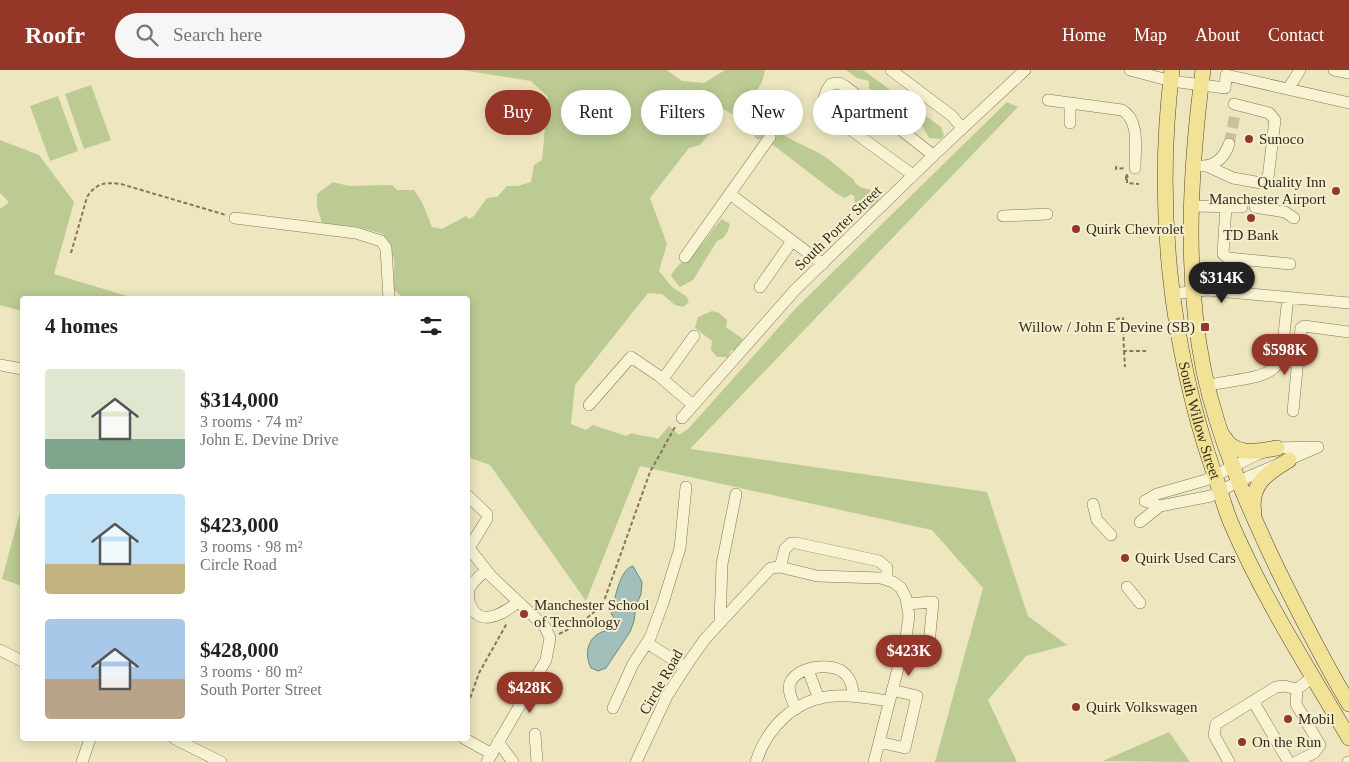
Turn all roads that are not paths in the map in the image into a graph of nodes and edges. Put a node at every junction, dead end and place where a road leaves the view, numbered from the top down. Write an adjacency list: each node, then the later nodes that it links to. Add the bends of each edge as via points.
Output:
1 (891, 70): 17 (street, via 952,116)
2 (1025, 70): 17 (street, South Porter Street)
3 (1130, 70): 9 (street)
4 (1203, 70): 10 (main road, South Willow Street)
5 (1300, 70): 12 (street)
6 (1334, 70): 8 (street)
7 (1226, 72): 11 (street); 12 (street)
8 (1349, 74)
9 (1172, 75): 10 (street); 39 (main road, South Willow Street, via 1166,170)
10 (1201, 86): 11 (street); 21 (main road, South Willow Street)
11 (1225, 88): 21 (street, via 1235,110 1269,113 1275,120 1268,178 1261,183 1232,178)
12 (1288, 89): 15 (street)
13 (1048, 100): 14 (street)
14 (1070, 103): 16 (street); 22 (street, via 1122,110 1130,115 1134,125)
15 (1349, 103)
16 (1070, 123)
17 (962, 128): 20 (street, South Porter Street)
18 (770, 137): 24 (street)
19 (1229, 144): 21 (street, via 1221,159)
20 (933, 156): 23 (street, South Porter Street); 23 (street, via 845,86 831,84 824,99 829,114)
21 (1200, 166): 25 (main road, South Willow Street)
22 (1129, 173)
23 (913, 175): 35 (street, South Porter Street)
24 (730, 194): 33 (street); 34 (street)
25 (1192, 206): 26 (street); 38 (main road, South Willow Street)
26 (1226, 206): 27 (street); 36 (street, via 1223,254 1228,258)
27 (1242, 207)
28 (1255, 207): 32 (street, via 1285,212)
29 (1047, 214): 30 (street)
30 (1003, 216)
31 (236, 218): 40 (street, via 356,233 381,241 386,248)
32 (1294, 218)
33 (792, 241): 35 (street); 37 (street)
34 (685, 257)
35 (823, 264): 50 (street, South Porter Street)
36 (1290, 264)
37 (760, 287)
38 (1194, 290): 39 (street); 41 (street); 48 (main road, South Willow Street)
39 (1172, 294): 57 (main road, South Willow Street, via 1186,381)
40 (389, 296)
41 (1288, 298): 42 (street); 48 (street, via 1283,348 1277,366 1255,377)
42 (1349, 303)
43 (1349, 332): 51 (street, via 1301,328)
44 (694, 336): 47 (street)
45 (0, 365): 46 (street)
46 (20, 369)
47 (663, 380): 49 (street, via 631,357); 50 (street)
48 (1208, 385): 53 (main road, South Willow Street)
49 (588, 405)
50 (694, 405): 52 (street, South Porter Street)
51 (1293, 411)
52 (682, 418)
53 (1221, 434): 54 (main road, via 1238,450 1250,452); 56 (main road, South Willow Street)
54 (1276, 448): 55 (street, via 1318,447); 56 (street)
55 (1289, 460): 58 (street); 66 (main road, via 1267,473 1256,488 1253,500)
56 (1233, 465): 57 (street); 58 (main road, South Willow Street)
57 (1215, 475): 60 (main road, South Willow Street); 64 (street, via 1145,500)
58 (1239, 481): 60 (street); 66 (main road, South Willow Street)
59 (686, 487): 80 (street, via 680,548)
60 (1220, 491): 64 (street, via 1211,496); 86 (main road, South Willow Street, via 1250,564)
61 (736, 494): 79 (street, via 722,564)
62 (470, 498): 68 (street, via 487,514 487,519)
63 (1094, 504): 67 (street, via 1097,520)
64 (1160, 506): 65 (street)
65 (1140, 522)
66 (1256, 522): 92 (main road, South Willow Street, via 1308,630)
67 (1111, 535)
68 (470, 545)
69 (470, 550): 71 (street)
70 (780, 567): 72 (street, via 816,576); 72 (street, via 785,549 796,543 879,561 887,568); 79 (street, Circle Road, via 771,568)
71 (486, 570): 74 (street); 75 (street)
72 (887, 579): 77 (street, via 901,588)
73 (1127, 587): 76 (street)
74 (470, 589)
75 (517, 603): 78 (street, via 499,615 486,618 476,614); 100 (street, via 545,627 550,638 546,660)
76 (1140, 603)
77 (907, 604): 81 (street); 81 (street, via 933,602 928,644 924,648)
78 (470, 605)
79 (720, 622): 84 (street, Circle Road)
80 (647, 642): 84 (street); 93 (street)
81 (904, 646): 89 (street)
82 (0, 650): 83 (street)
83 (20, 660)
84 (685, 668): 109 (street, Circle Road, via 667,696)
85 (808, 670): 88 (street, via 832,667 842,671 850,679); 90 (street); 94 (street, via 790,683 790,695)
86 (1314, 677): 87 (street); 96 (main road, South Willow Street)
87 (1297, 689): 91 (street, via 1276,687); 104 (street, via 1296,704 1320,745 1314,753)
88 (854, 696): 89 (street); 90 (street)
89 (891, 696): 101 (street); 101 (street, via 917,696 905,748)
90 (819, 699): 94 (street)
91 (1253, 702): 103 (street, via 1216,724 1214,736); 104 (street)
92 (1349, 704)
93 (613, 708)
94 (796, 709): 110 (street, via 770,731)
95 (535, 734): 108 (street)
96 (1349, 738)
97 (89, 741): 105 (street)
98 (179, 741): 106 (street)
99 (468, 741): 102 (street)
100 (498, 742): 102 (street); 107 (street)
101 (879, 742): 111 (street)
102 (489, 758)
103 (1227, 759)
104 (1290, 761)
105 (82, 762)
106 (221, 762)
107 (513, 762)
108 (537, 762)
109 (636, 762)
110 (756, 762)
111 (874, 762)

